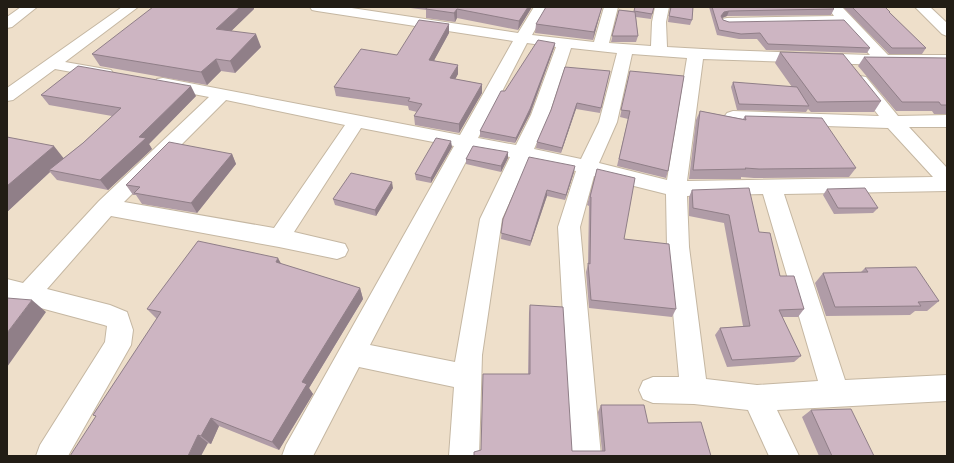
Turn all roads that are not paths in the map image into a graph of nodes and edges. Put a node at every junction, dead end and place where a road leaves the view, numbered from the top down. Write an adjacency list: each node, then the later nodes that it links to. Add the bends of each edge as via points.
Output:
1 (30, 7): 11 (street)
2 (131, 7): 23 (street)
3 (317, 7): 14 (street)
4 (541, 7): 14 (street)
5 (611, 7): 16 (street)
6 (662, 7): 18 (street)
7 (834, 7): 10 (street)
8 (922, 7): 9 (street); 12 (street)
9 (939, 7)
10 (846, 20): 13 (street); 21 (street)
11 (7, 24)
12 (947, 31)
13 (725, 32): 19 (street); 20 (street)
14 (522, 38): 15 (street); 32 (street)
15 (565, 43): 16 (street); 33 (street, via 540,115)
16 (600, 47): 17 (street)
17 (626, 48): 18 (street); 34 (street, via 608,122)
18 (659, 50): 19 (street)
19 (696, 53): 38 (street)
20 (843, 59): 21 (street); 31 (street)
21 (884, 60): 22 (street)
22 (947, 60)
23 (51, 64): 24 (street); 27 (street)
24 (121, 76)
25 (145, 80): 26 (street)
26 (222, 94): 29 (street); 39 (street)
27 (7, 96)
28 (733, 117): 31 (street)
29 (357, 120): 32 (street); 40 (street)
30 (947, 121): 31 (street)
31 (893, 122): 35 (street)
32 (466, 142): 33 (street); 43 (street)
33 (522, 153): 34 (street); 44 (street, via 491,218 469,355)
34 (587, 166): 38 (street); 53 (street, via 569,228)
35 (947, 180)
36 (947, 184): 37 (street)
37 (771, 187): 38 (street); 48 (street)
38 (676, 189): 47 (street, via 678,247)
39 (106, 207): 40 (street); 42 (street)
40 (279, 238): 41 (street)
41 (337, 250)
42 (18, 291): 50 (street, via 110,316 118,320 120,330 118,345)
43 (352, 354): 44 (street); 51 (street)
44 (468, 377): 52 (street)
45 (947, 388): 48 (street)
46 (653, 390): 47 (street)
47 (694, 391): 49 (street)
48 (836, 394): 49 (street)
49 (757, 398): 54 (street)
50 (51, 456)
51 (297, 456)
52 (464, 456)
53 (586, 456)
54 (784, 456)

